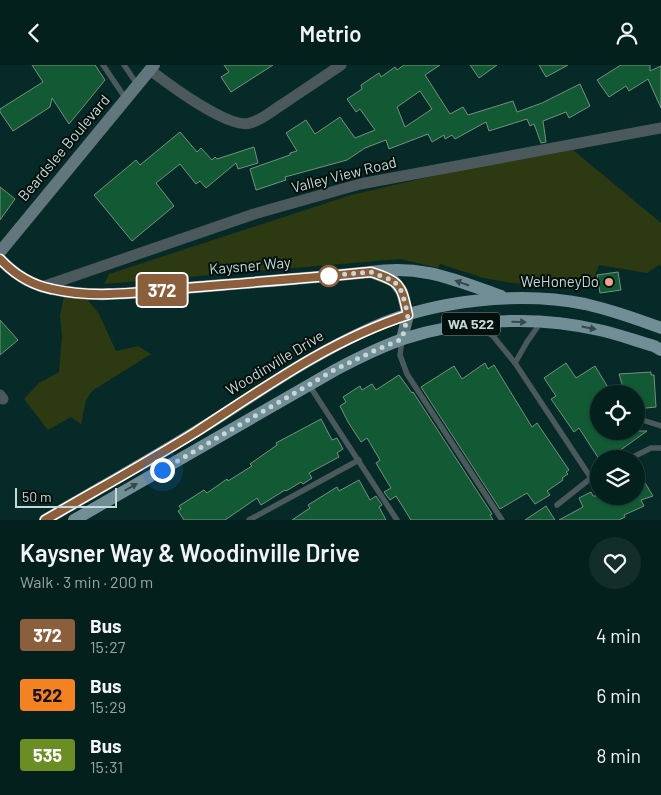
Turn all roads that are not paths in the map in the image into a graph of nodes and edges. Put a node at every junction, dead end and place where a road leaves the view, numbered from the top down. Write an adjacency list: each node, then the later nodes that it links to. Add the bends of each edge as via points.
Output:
1 (103, 65): 6 (lane)
2 (124, 65): 5 (lane)
3 (341, 65): 4 (street, via 249,124 227,121)
4 (152, 67): 5 (main road, Beardslee Boulevard)
5 (138, 85): 6 (main road, Beardslee Boulevard)
6 (126, 99): 8 (main road, Beardslee Boulevard)
7 (661, 127): 11 (street, Valley View Road, via 360,184 254,214)
8 (0, 252)
9 (0, 259): 11 (main road, Kaysner Way, via 26,281)
10 (371, 272): 11 (main road, Kaysner Way, via 103,294); 12 (main road, one-way to 10, via 429,272 400,269); 13 (main road, Kaysner Way, via 399,286)
11 (42, 287)
12 (508, 299): 13 (main road, Woodinville Drive / WA 522, via 469,302); 16 (main road, Woodinville Drive / WA 522, via 586,304)
13 (408, 315): 17 (main road); 29 (main road, Woodinville Drive / WA 522, via 375,326 320,354)
14 (541, 322): 15 (main road, WA 522, one-way to 14); 18 (main road, WA 522, one-way to 18, via 599,330); 19 (lane)
15 (475, 323): 17 (main road, WA 522); 19 (lane, via 493,336)
16 (661, 328)
17 (402, 339): 20 (main road, WA 522, via 359,357); 33 (lane, via 400,355 407,374)
18 (661, 350)
19 (515, 363): 26 (lane)
20 (309, 385): 25 (lane); 30 (main road, WA 522, one-way to 20)
21 (645, 421): 22 (lane)
22 (661, 426)
23 (661, 448): 24 (lane)
24 (645, 451)
25 (359, 459): 31 (lane); 32 (lane)
26 (590, 476)
27 (590, 479): 28 (lane)
28 (557, 505)
29 (45, 520)
30 (74, 520)
31 (249, 520)
32 (397, 520)
33 (502, 520)

